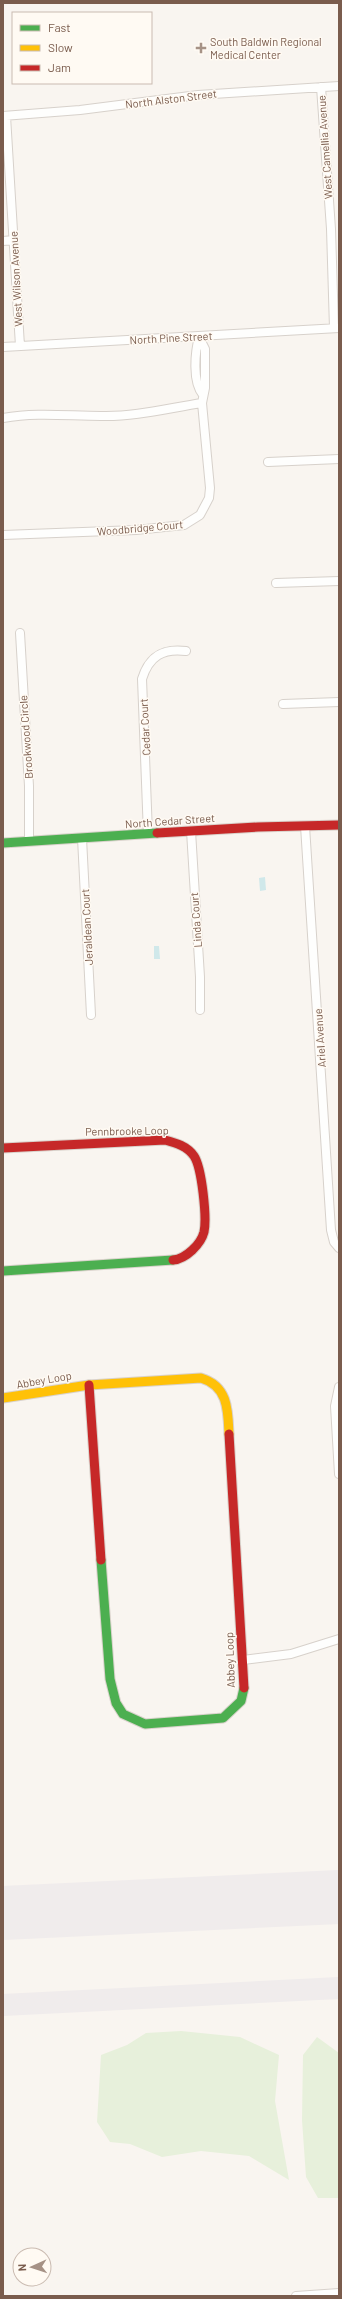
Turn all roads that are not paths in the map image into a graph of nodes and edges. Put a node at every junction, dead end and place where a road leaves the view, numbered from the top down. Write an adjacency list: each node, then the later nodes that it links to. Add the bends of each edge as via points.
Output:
1 (339, 86): 2 (street, North Alston Street)
2 (321, 87): 3 (street, North Alston Street, via 198,95 80,110); 6 (street, West Camellia Avenue)
3 (5, 116): 4 (street, West Wilson Avenue)
4 (14, 240): 5 (street); 8 (street, West Wilson Avenue)
5 (3, 241)
6 (337, 328): 7 (street, North Pine Street)
7 (199, 337): 8 (street, North Pine Street); 10 (street, Woodbridge Court, via 205,350)
8 (20, 346): 9 (street, North Pine Street)
9 (3, 347)
10 (203, 399): 11 (street, via 120,416 52,413); 14 (street, Woodbridge Court, via 210,488 206,506 193,521 184,525 136,530)
11 (3, 418)
12 (339, 459): 13 (street)
13 (268, 462)
14 (3, 535)
15 (339, 581): 16 (street)
16 (276, 583)
17 (20, 633): 26 (street, Brookwood Circle, via 29,786)
18 (186, 651): 24 (street, Cedar Court, via 169,650 159,653 150,661 142,679)
19 (339, 702): 20 (street)
20 (283, 704)
21 (339, 825): 22 (street, North Cedar Street)
22 (305, 826): 23 (street, North Cedar Street); 31 (street, Ariel Avenue, via 331,1230 334,1242)
23 (191, 831): 24 (street, North Cedar Street); 28 (street, Linda Court)
24 (148, 834): 25 (street, North Cedar Street)
25 (82, 838): 26 (street, North Cedar Street); 29 (street, Jeraldean Court)
26 (29, 841): 27 (street, North Cedar Street)
27 (3, 843)
28 (200, 1010)
29 (90, 1015)
30 (3, 1148): 32 (street, Pennbrooke Loop, via 166,1140 180,1142 195,1157 201,1174 204,1233 189,1253 177,1260)
31 (339, 1248)
32 (3, 1271)
33 (89, 1385): 35 (street, Abbey Loop); 38 (street, Abbey Loop, via 201,1378 215,1384 226,1398); 38 (street, Abbey Loop, via 110,1679 116,1706 133,1722 145,1724 223,1718 241,1701 244,1688)
34 (339, 1387): 36 (street, via 335,1406)
35 (3, 1398)
36 (339, 1474)
37 (339, 1639): 38 (street, via 291,1654)
38 (243, 1660)
39 (339, 2294): 40 (street)
40 (296, 2296)

